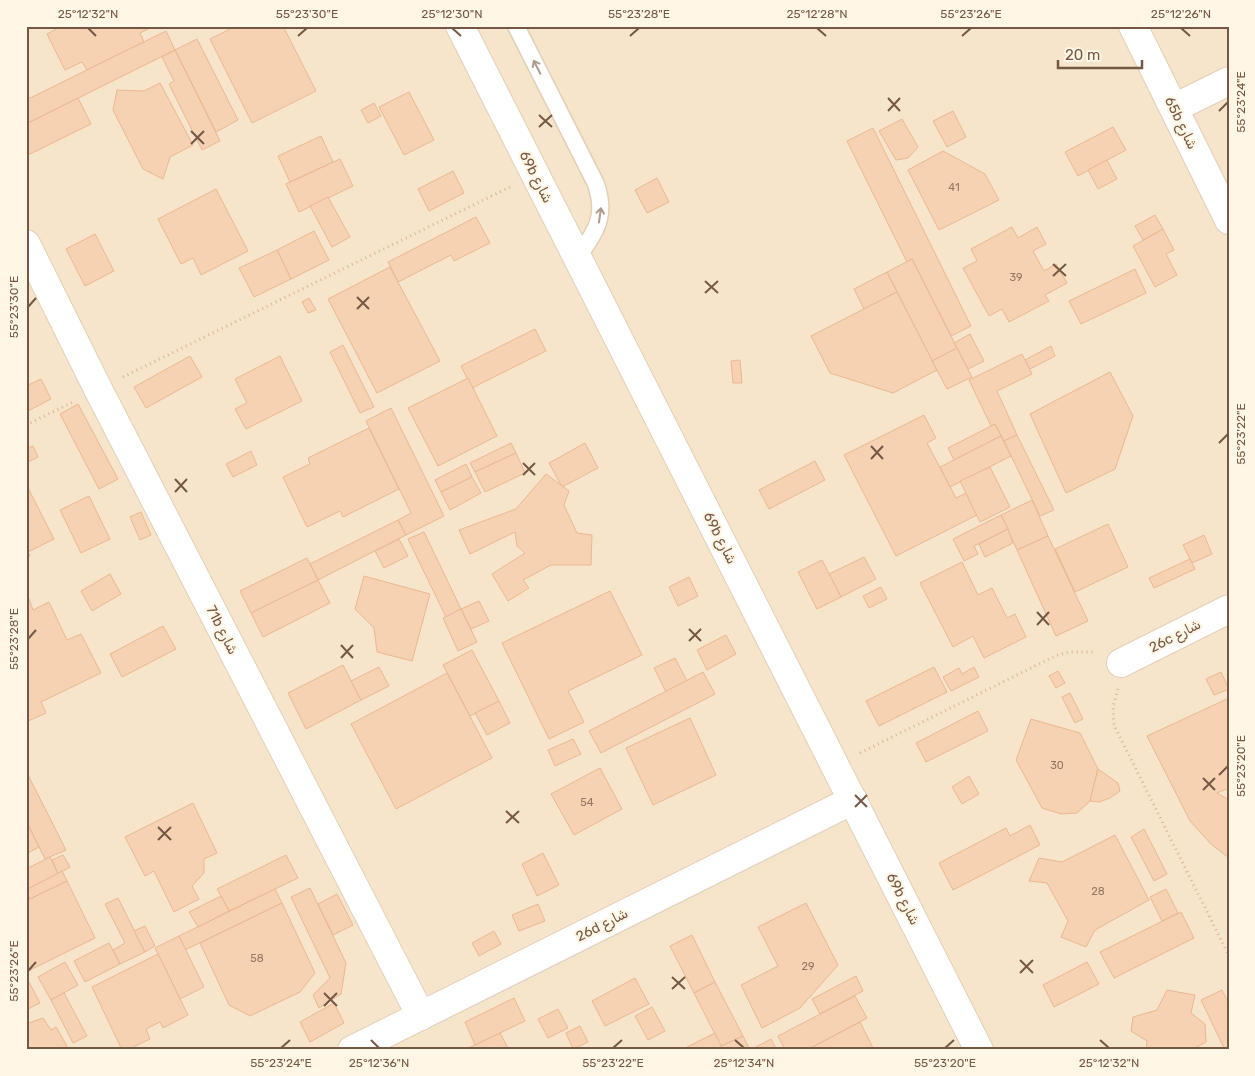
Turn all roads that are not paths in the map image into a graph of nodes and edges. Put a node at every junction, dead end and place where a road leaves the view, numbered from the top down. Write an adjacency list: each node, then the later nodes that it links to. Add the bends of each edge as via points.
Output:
1 (460, 26): 8 (street, 69b شارع)
2 (516, 26): 8 (lane, one-way to 2, via 598,226 601,198)
3 (1133, 26): 5 (street, 65b شارع)
4 (1229, 81): 5 (street)
5 (1174, 108): 6 (street, 65b شارع)
6 (1229, 220)
7 (26, 244): 12 (street, 71b شارع)
8 (578, 257): 11 (street, 69b شارع)
9 (1229, 609): 10 (street, 26c شارع)
10 (1128, 659)
11 (852, 800): 12 (street, 26d شارع); 14 (street, 69b شارع)
12 (421, 1016): 13 (street, 26d شارع)
13 (352, 1050)
14 (979, 1050)

